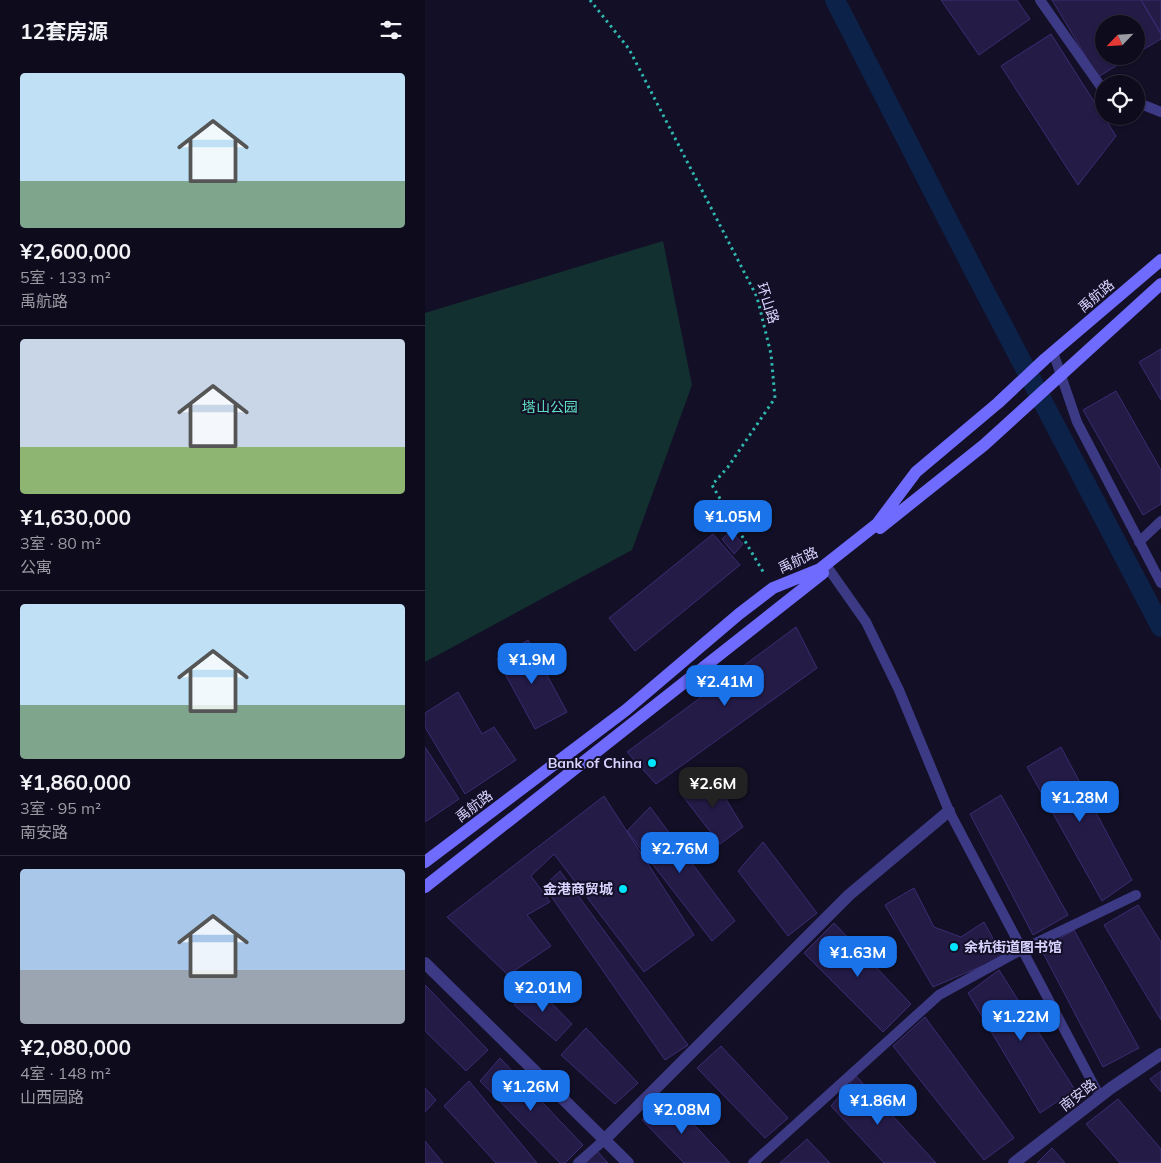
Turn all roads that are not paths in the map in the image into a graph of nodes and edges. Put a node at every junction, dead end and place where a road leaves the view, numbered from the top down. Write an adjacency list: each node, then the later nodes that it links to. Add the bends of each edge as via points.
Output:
1 (1040, 0): 2 (lane)
2 (1095, 78)
3 (1145, 106): 4 (lane)
4 (1161, 112)
5 (1161, 260): 7 (main road, 禹航路)
6 (1161, 284): 8 (main road, 禹航路)
7 (1049, 356): 8 (lane); 14 (main road, 禹航路, via 916,472 877,524 820,569 773,588 626,710)
8 (1059, 377): 10 (lane, via 1077,422); 11 (main road, 禹航路, via 984,445)
9 (1161, 521): 10 (lane)
10 (1139, 542): 12 (lane)
11 (828, 568): 13 (lane, via 866,622 899,690); 15 (main road, 禹航路)
12 (1161, 584)
13 (949, 811): 17 (lane); 21 (street, via 849,895)
14 (425, 862)
15 (425, 887)
16 (1136, 895): 17 (lane)
17 (1021, 950): 20 (lane); 24 (lane, via 939,995)
18 (425, 963): 21 (street)
19 (1161, 1054): 20 (street, 南安路)
20 (1100, 1097): 25 (street, 南安路)
21 (604, 1141): 22 (lane); 23 (street)
22 (577, 1163)
23 (628, 1163)
24 (753, 1163)
25 (1014, 1163)

